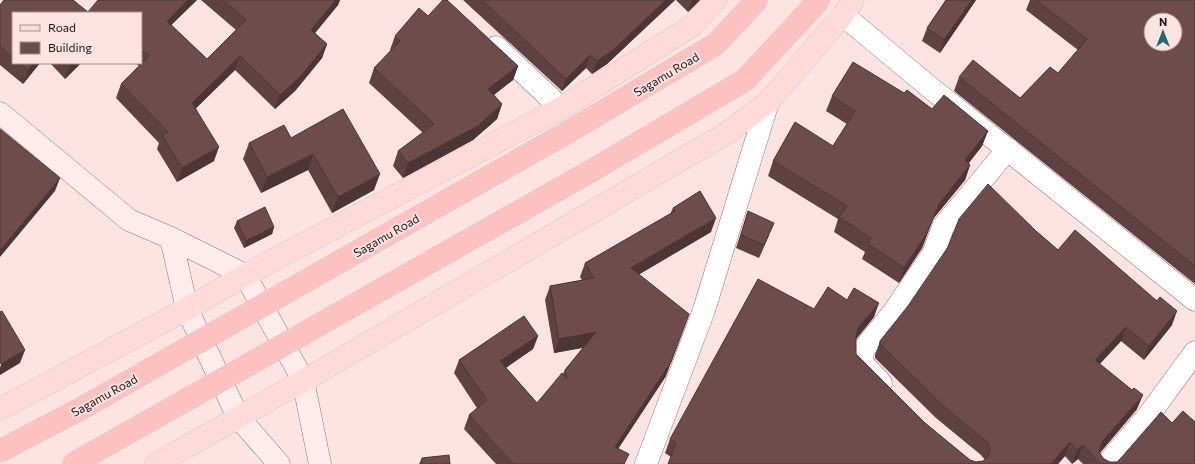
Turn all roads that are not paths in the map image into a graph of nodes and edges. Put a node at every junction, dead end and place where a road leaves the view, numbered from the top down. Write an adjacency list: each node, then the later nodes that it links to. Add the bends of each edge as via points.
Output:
1 (716, 0): 7 (main road, via 692,26)
2 (757, 0): 19 (highway, Sagamu Road, bridge, via 716,44 575,128 84,407)
3 (820, 0): 20 (highway, bridge, via 745,80 598,167)
4 (848, 8): 6 (main road); 9 (street)
5 (480, 32): 7 (street)
6 (768, 102): 15 (main road, via 726,133); 24 (street, via 704,310)
7 (561, 108): 11 (main road)
8 (0, 113): 10 (main road, via 129,220)
9 (1008, 149): 12 (street); 16 (street, via 943,227 933,254 894,313 863,350 862,363)
10 (171, 238): 11 (main road); 13 (main road)
11 (245, 275): 13 (main road); 15 (main road)
12 (1195, 300)
13 (187, 309): 17 (main road); 18 (main road)
14 (1195, 352): 25 (street, via 1148,416)
15 (303, 380): 18 (main road); 23 (main road)
16 (895, 395)
17 (0, 408)
18 (238, 417): 21 (main road); 22 (main road)
19 (0, 451)
20 (73, 464)
21 (156, 464)
22 (279, 464)
23 (320, 464)
24 (646, 464)
25 (1107, 464)

